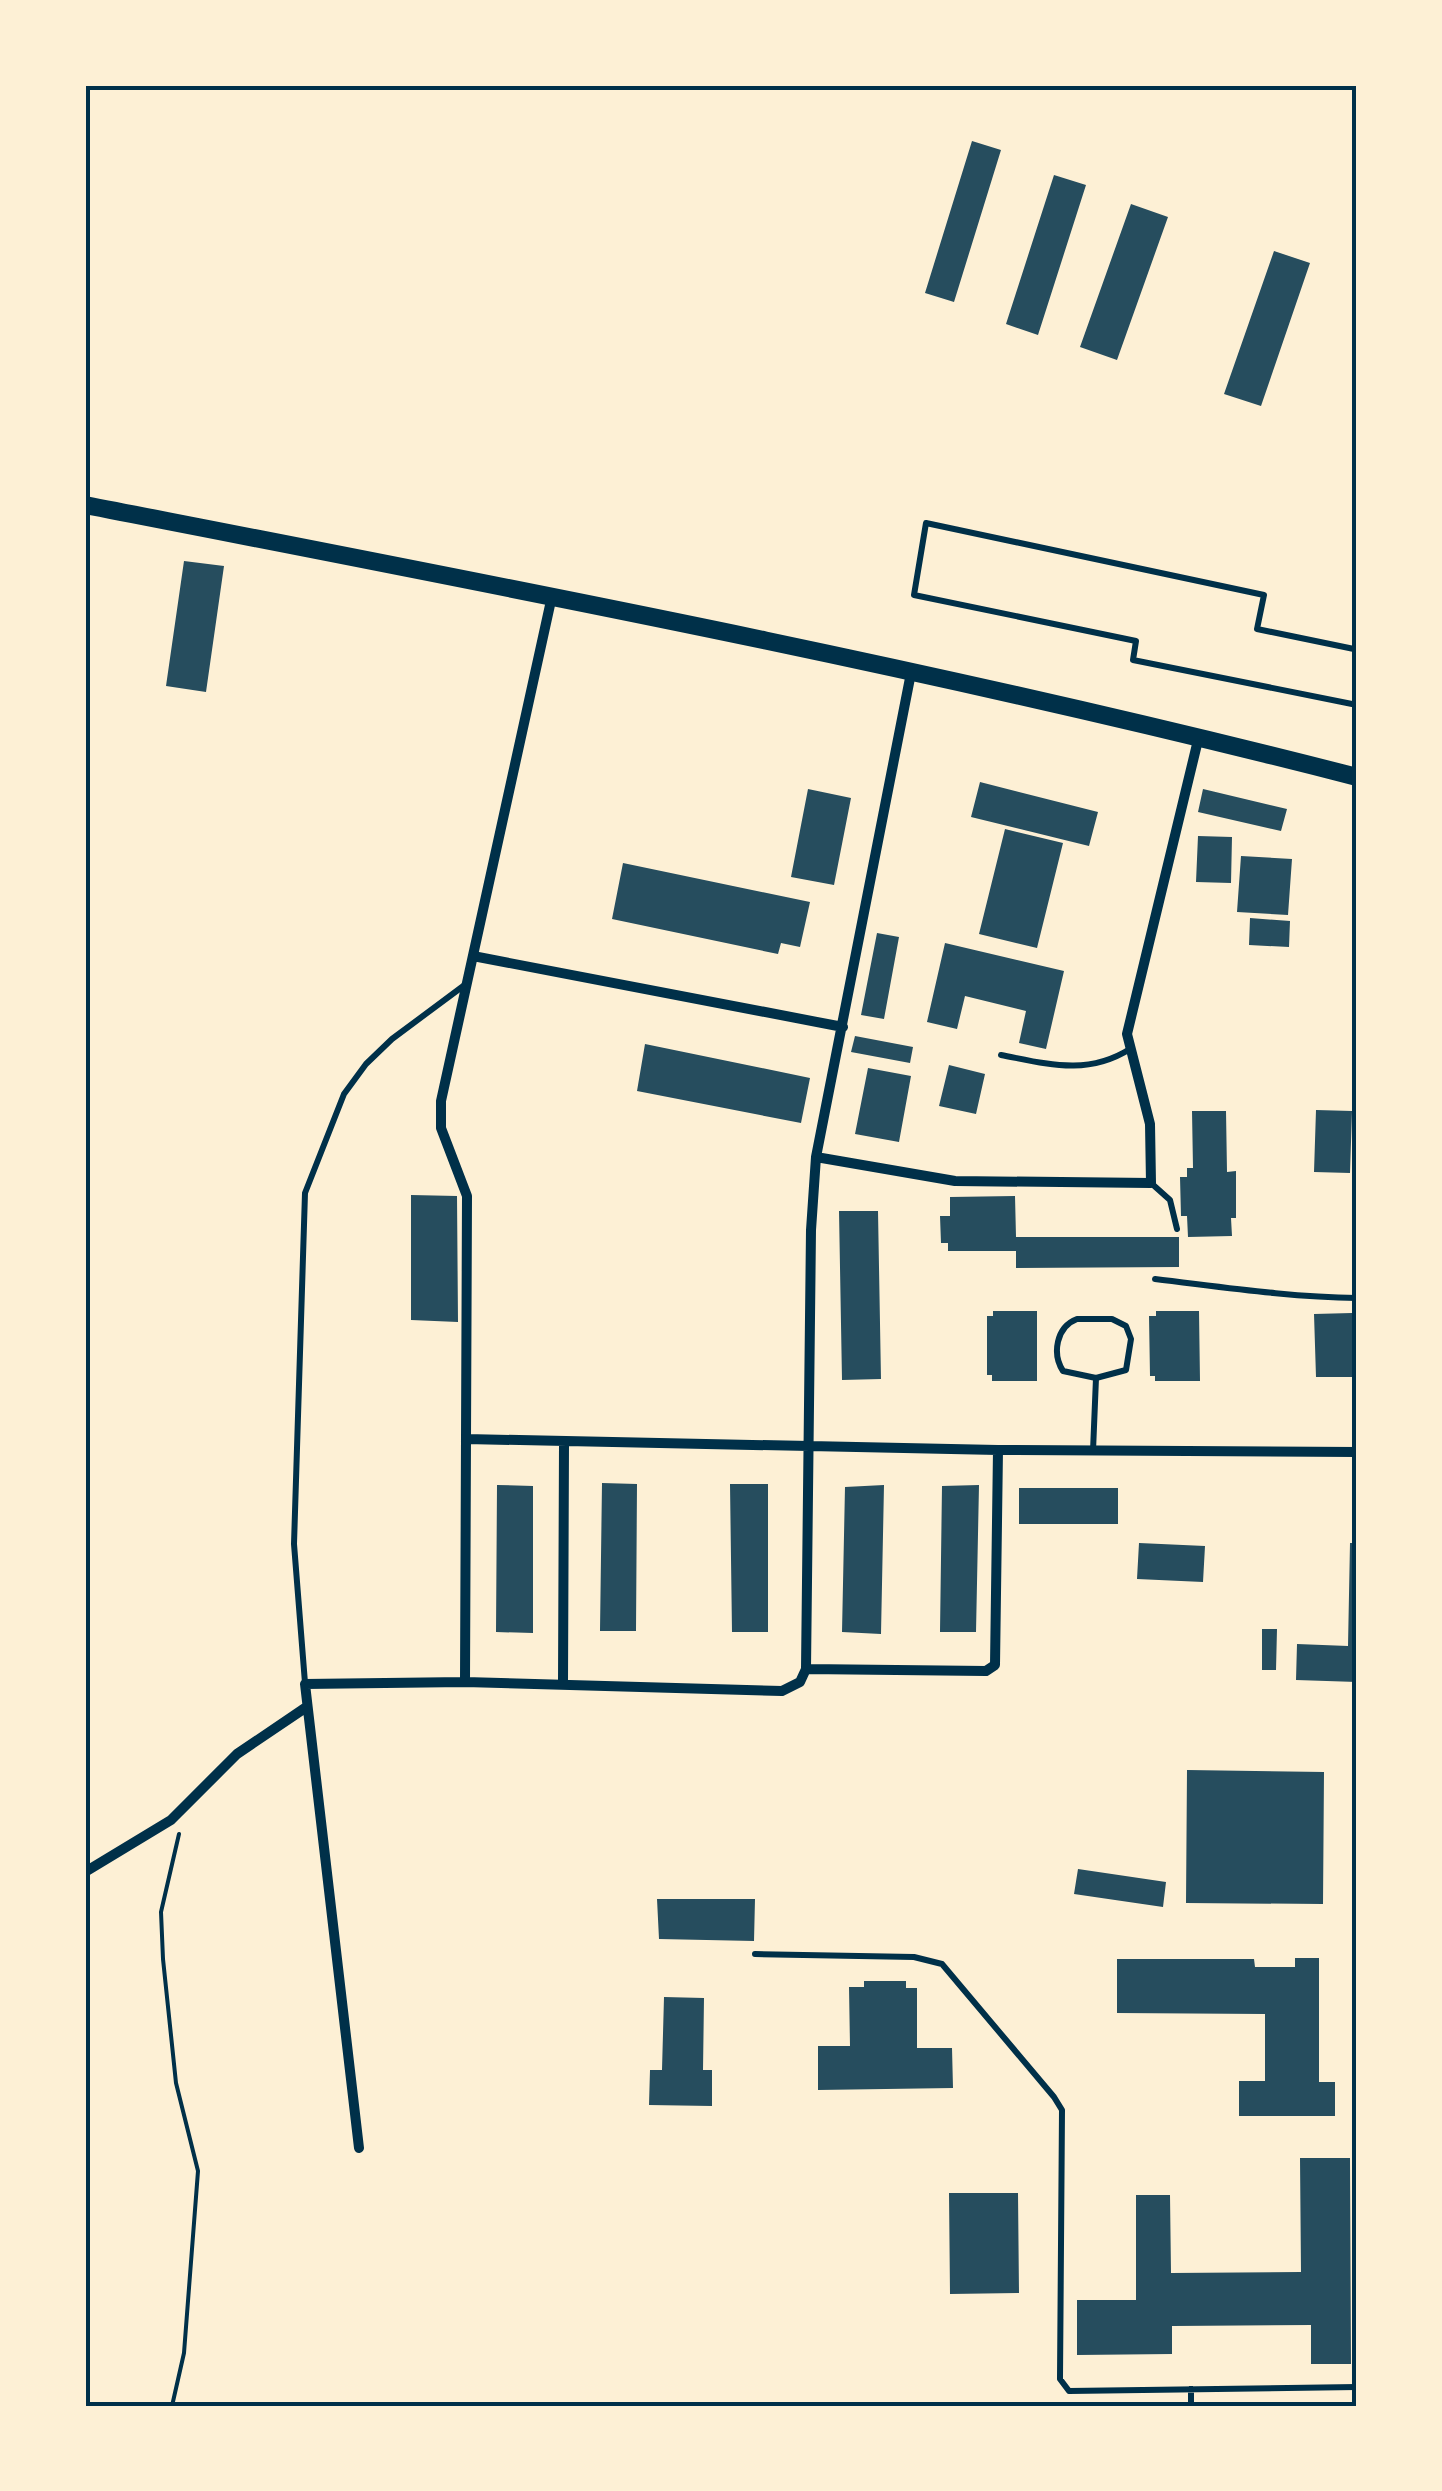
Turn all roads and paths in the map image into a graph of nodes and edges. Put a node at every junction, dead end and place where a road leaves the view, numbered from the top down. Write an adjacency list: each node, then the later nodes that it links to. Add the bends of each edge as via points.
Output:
1 (85, 506): 2 (main road)
2 (552, 596): 4 (main road); 8 (street)
3 (1354, 649): 5 (lane, via 1257,629 1264,595 926,523 914,595 1136,641 1133,660)
4 (911, 673): 6 (main road); 10 (street)
5 (1357, 704)
6 (1198, 736): 7 (main road); 11 (street, via 1127,1034)
7 (1357, 777)
8 (472, 956): 9 (street); 10 (street)
9 (467, 983): 19 (street, via 441,1114 467,1196); 28 (lane, via 366,1064 344,1094 305,1193 294,1544)
10 (843, 1027): 13 (street)
11 (1130, 1049): 12 (lane, via 1106,1064 1076,1068); 14 (street, via 1150,1124)
12 (1000, 1056)
13 (816, 1157): 14 (street, via 955,1182); 21 (street)
14 (1152, 1183): 15 (lane, via 1170,1200)
15 (1177, 1229)
16 (1155, 1279): 17 (lane, via 1273,1297)
17 (1357, 1298)
18 (1096, 1378): 18 (lane, via 1063,1371 1057,1361 1069,1322 1112,1319 1130,1334 1126,1370); 23 (lane)
19 (466, 1439): 20 (street); 26 (street)
20 (564, 1444): 21 (street); 27 (street)
21 (810, 1447): 22 (street); 25 (street)
22 (998, 1450): 23 (street); 25 (street, via 995,1665 986,1672)
23 (1093, 1452): 24 (street)
24 (1357, 1452)
25 (806, 1669): 27 (street, via 800,1682 782,1691)
26 (465, 1682): 27 (street); 28 (street)
27 (562, 1683)
28 (305, 1684): 29 (street)
29 (305, 1708): 30 (street, via 237,1754); 33 (street)
30 (182, 1811): 31 (street); 36 (path, via 161,1912 176,2083 198,2171 184,2352)
31 (85, 1872)
32 (754, 1954): 35 (lane, via 914,1957 950,1970 1062,2110 1060,2379 1069,2390)
33 (358, 2148)
34 (1357, 2387): 35 (lane)
35 (1191, 2389): 37 (lane)
36 (172, 2406)
37 (1190, 2406)

